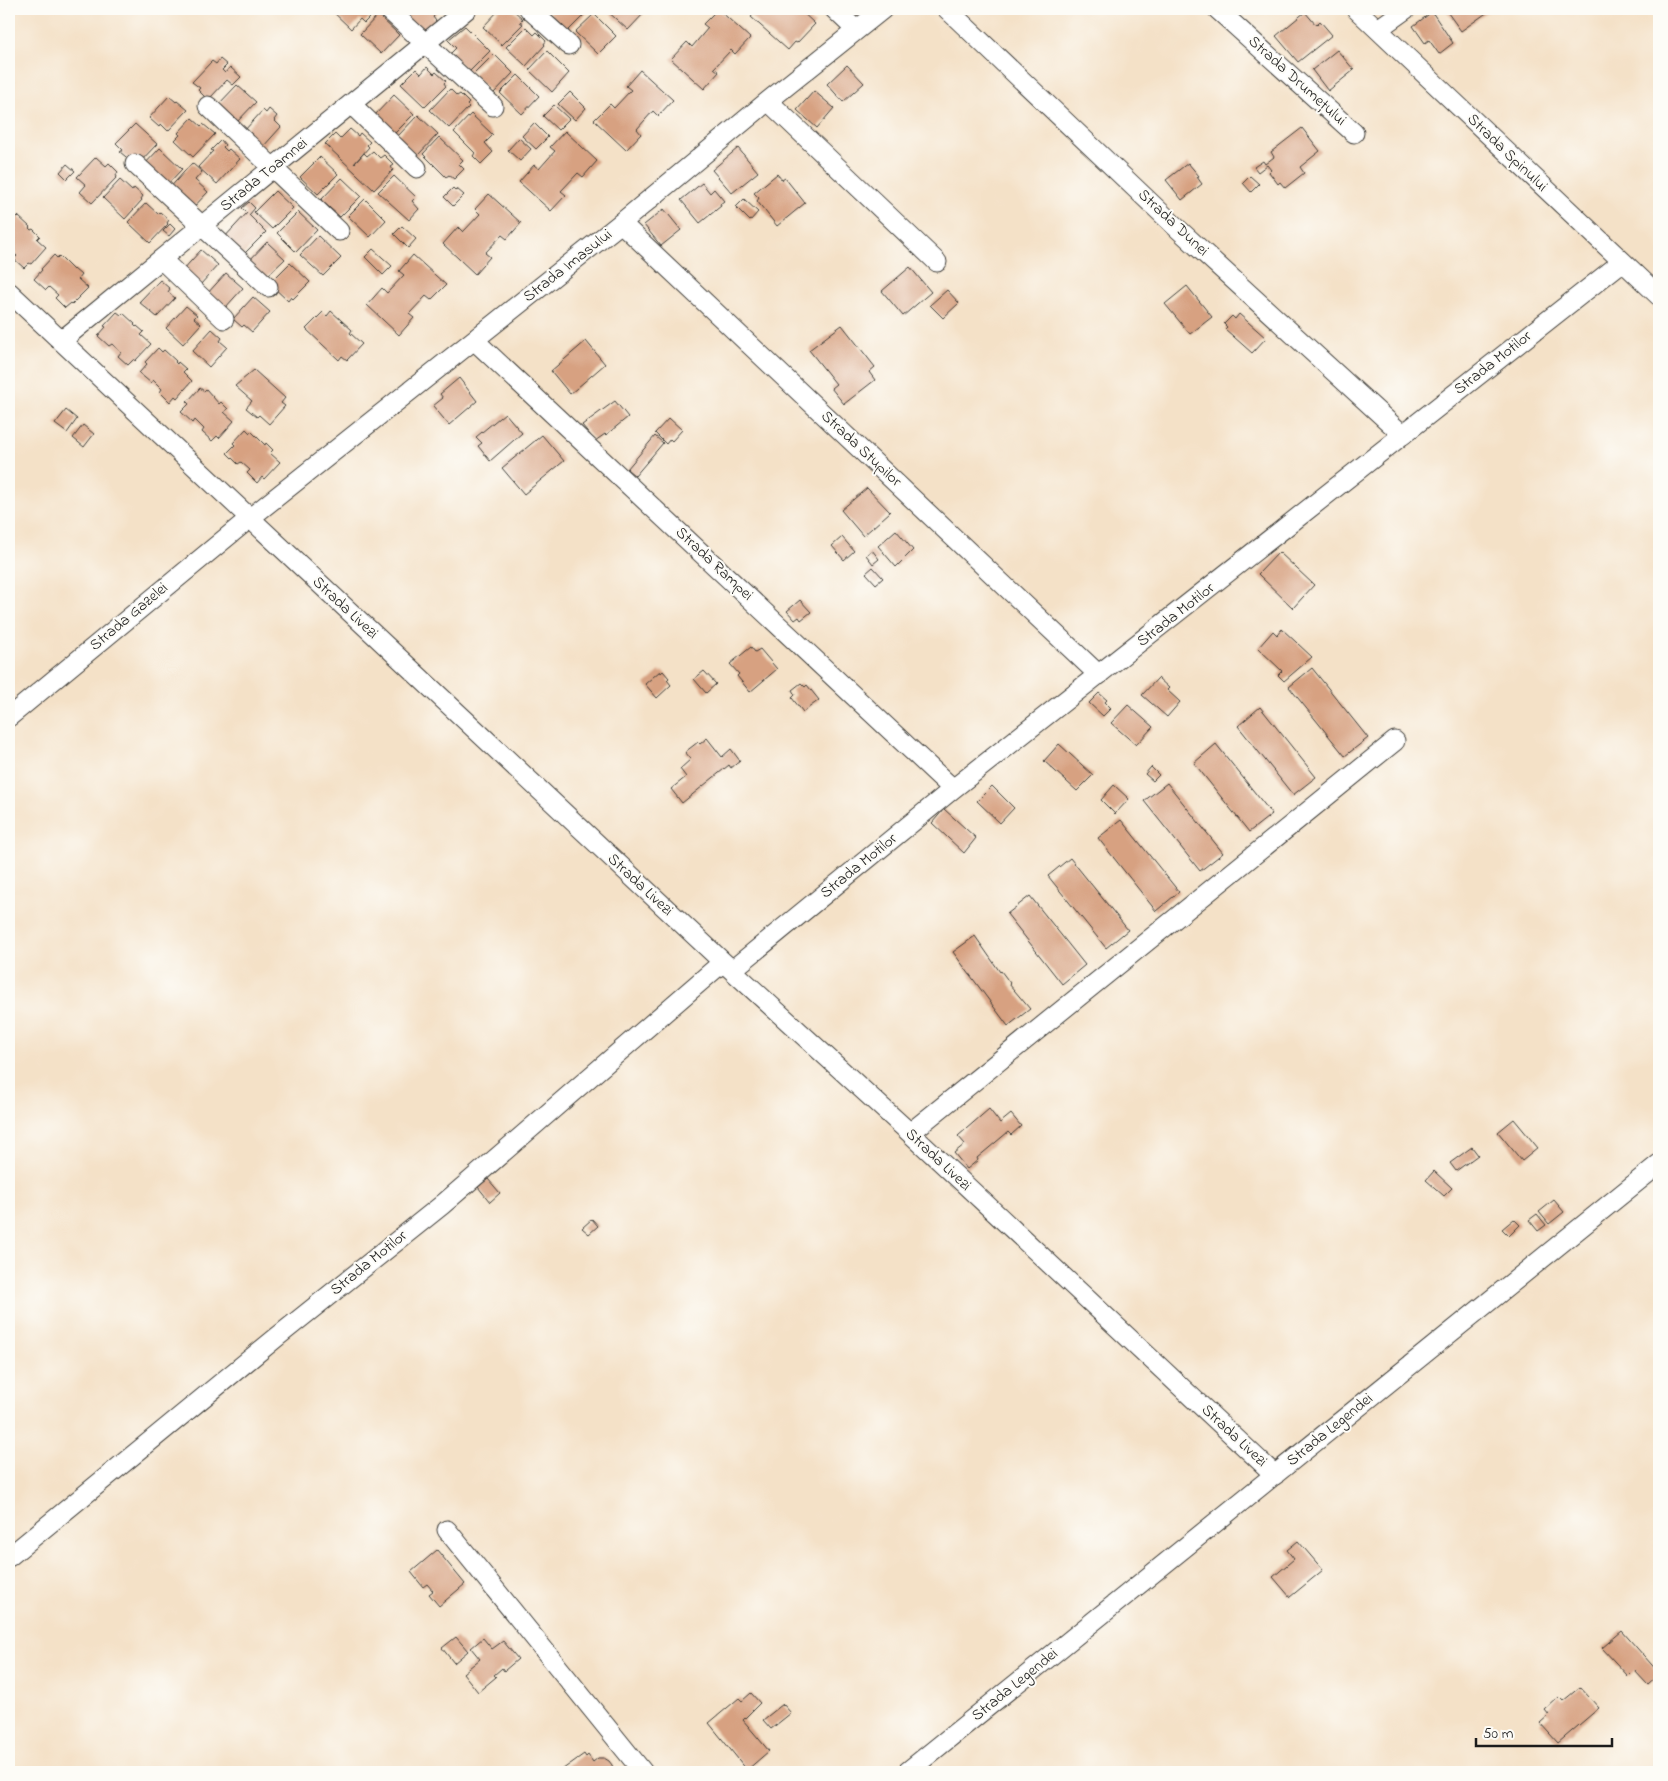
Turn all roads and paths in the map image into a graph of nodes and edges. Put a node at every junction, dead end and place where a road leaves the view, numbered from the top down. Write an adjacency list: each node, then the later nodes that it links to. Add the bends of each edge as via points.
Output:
1 (388, 9): 12 (street)
2 (467, 9): 12 (street, Strada Toamnei)
3 (529, 9): 13 (street)
4 (834, 9): 10 (street)
5 (883, 9): 10 (street, Strada Imasului)
6 (947, 9): 34 (street, Strada Dunei, via 1176,227)
7 (1218, 9): 18 (street, Strada Drumețului)
8 (1356, 9): 11 (street, Strada Spinului)
9 (1406, 9): 11 (street)
10 (856, 30): 14 (street, Strada Imasului)
11 (1378, 30): 27 (street, Strada Spinului)
12 (424, 44): 15 (street, Strada Toamnei); 17 (street)
13 (569, 45)
14 (768, 101): 22 (street, Strada Imasului); 26 (street)
15 (351, 104): 20 (street, Strada Toamnei); 21 (street)
16 (208, 106): 20 (street)
17 (493, 106)
18 (1354, 132)
19 (135, 164): 23 (street)
20 (273, 168): 23 (street, Strada Toamnei); 24 (street)
21 (417, 168)
22 (621, 223): 32 (street, Strada Imasului); 36 (street, Strada Stupilor)
23 (202, 226): 25 (street, Strada Toamnei); 28 (street)
24 (339, 231)
25 (161, 260): 31 (street); 33 (street, Strada Toamnei)
26 (937, 262)
27 (1622, 262): 30 (street, Strada Spinului); 34 (street, Strada Motilor)
28 (268, 287)
29 (9, 292): 33 (street, Strada Livezi)
30 (1659, 296)
31 (224, 319)
32 (474, 340): 35 (street, Strada Imasului); 39 (street, Strada Rampei)
33 (61, 341): 35 (street, Strada Livezi)
34 (1403, 435): 36 (street, Strada Motilor)
35 (250, 518): 37 (street, Strada Gazelei); 40 (street, Strada Livezi)
36 (1099, 675): 39 (street, Strada Motilor)
37 (9, 717)
38 (1395, 741): 41 (street)
39 (953, 789): 40 (street, Strada Motilor)
40 (727, 966): 41 (street, Strada Livezi); 45 (street, Strada Motilor, via 442,1205)
41 (910, 1133): 43 (street, Strada Livezi)
42 (1659, 1164): 43 (street, Strada Legendei)
43 (1275, 1475): 46 (street, Strada Legendei)
44 (447, 1530): 47 (street)
45 (9, 1557)
46 (912, 1771)
47 (643, 1772)

